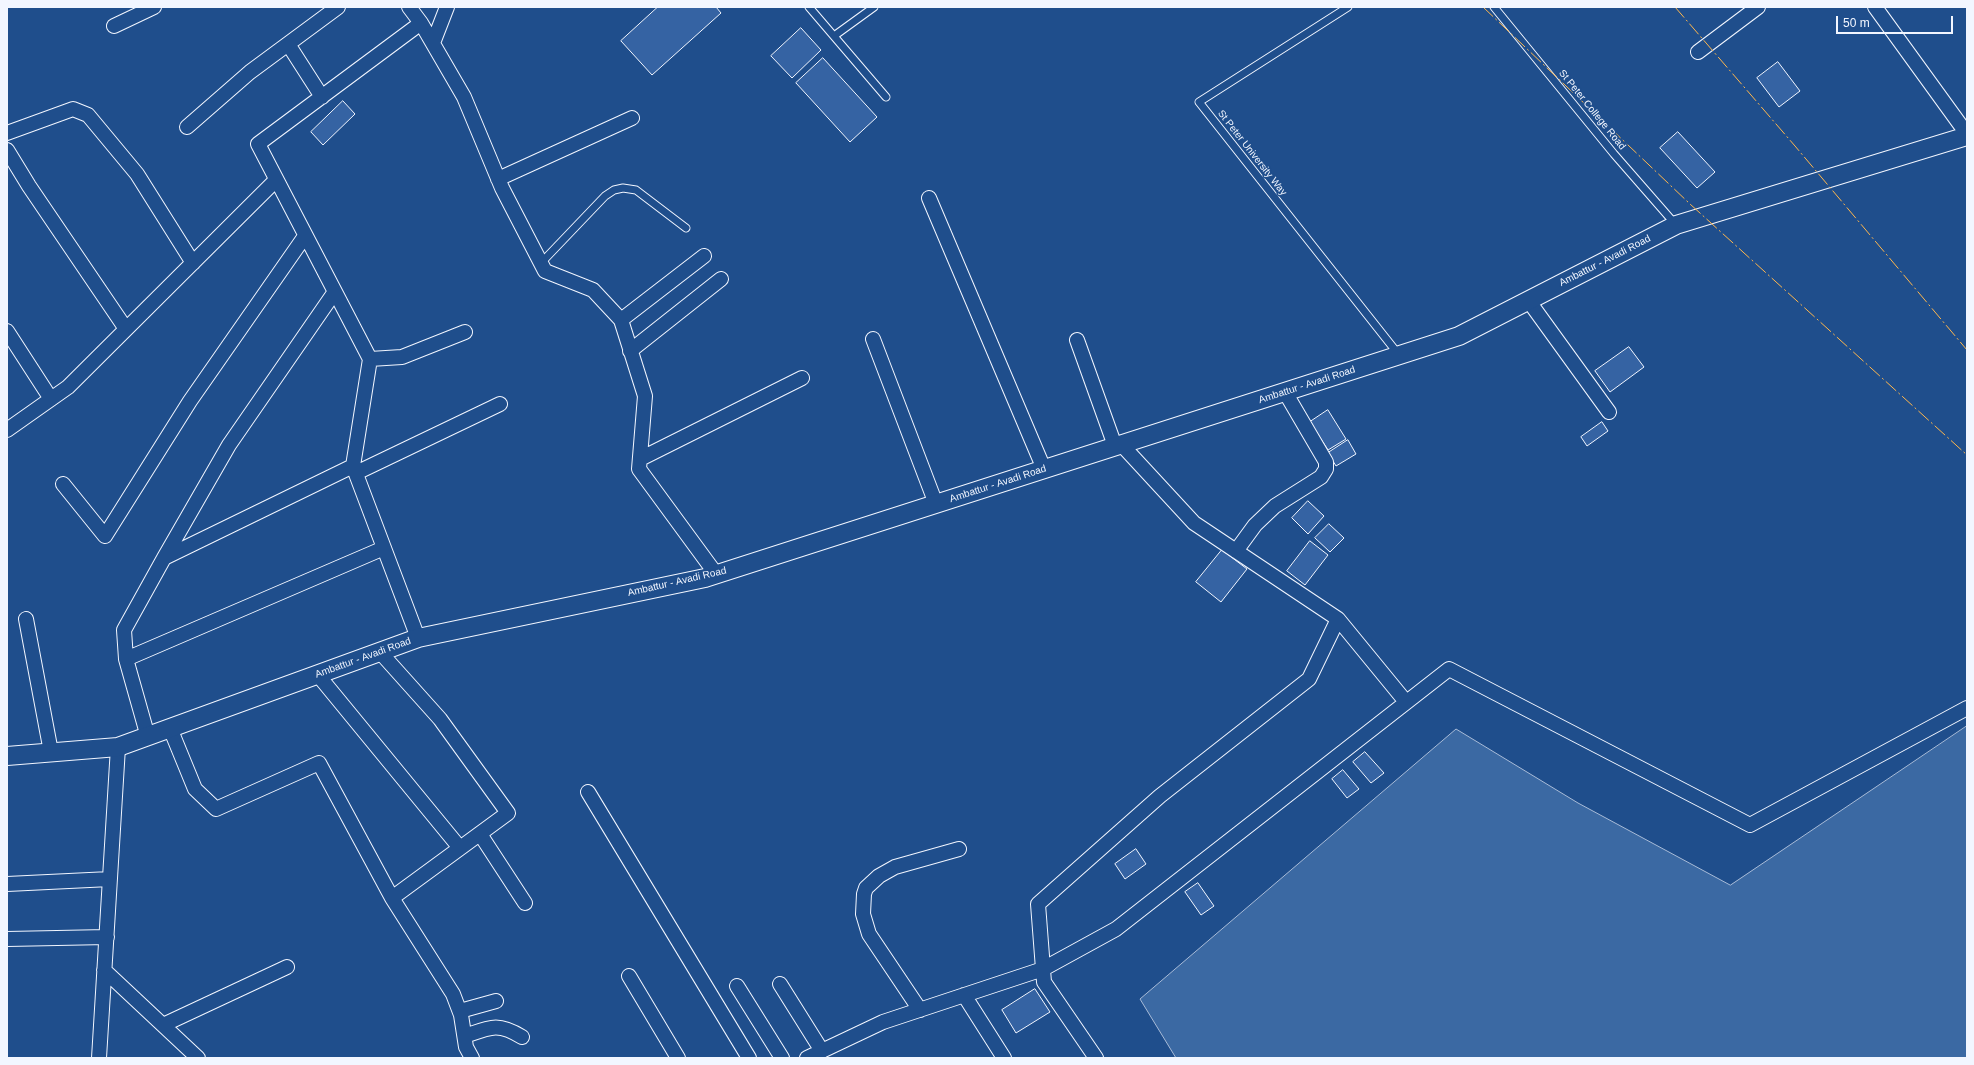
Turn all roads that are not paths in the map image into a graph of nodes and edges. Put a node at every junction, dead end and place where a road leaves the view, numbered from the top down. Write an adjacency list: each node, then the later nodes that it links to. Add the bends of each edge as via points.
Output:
1 (154, 7): 12 (street)
2 (338, 7): 15 (street)
3 (409, 7): 11 (street)
4 (447, 7): 14 (street)
5 (809, 7): 13 (lane)
6 (874, 7): 13 (lane)
7 (1348, 7): 43 (lane, St Peter University Way, via 1199,102)
8 (1494, 7): 27 (lane, St Peter College Road, via 1614,154)
9 (1758, 7): 16 (street)
10 (1875, 7): 22 (street)
11 (421, 23): 14 (street); 17 (street)
12 (114, 26)
13 (834, 36): 18 (lane)
14 (433, 43): 24 (street, via 464,97)
15 (288, 44): 17 (street); 20 (street, via 250,72)
16 (1698, 52)
17 (322, 97): 25 (street, via 258,144)
18 (886, 97)
19 (632, 118): 24 (street)
20 (187, 128)
21 (7, 133): 31 (street, via 73,109 88,114 137,174)
22 (1967, 135): 27 (street, Ambattur - Avadi Road)
23 (7, 150): 37 (street)
24 (498, 179): 32 (street)
25 (276, 180): 29 (street); 31 (street)
26 (930, 198): 54 (street)
27 (1676, 225): 35 (street, Ambattur - Avadi Road)
28 (686, 228): 32 (lane, via 636,190 622,188 604,196)
29 (305, 236): 34 (street); 55 (street, via 190,402 104,536)
30 (704, 256): 36 (street)
31 (193, 263): 37 (street)
32 (541, 263): 36 (street, via 545,271 593,290)
33 (721, 279): 42 (street)
34 (334, 293): 44 (street); 59 (street, via 229,445)
35 (1528, 300): 43 (street, Ambattur - Avadi Road, via 1459,336); 49 (street)
36 (620, 320): 42 (street)
37 (126, 329): 47 (street, via 68,387)
38 (7, 331): 47 (street)
39 (465, 332): 44 (street, via 402,357)
40 (873, 339): 56 (street)
41 (1077, 340): 51 (street)
42 (630, 351): 52 (street, via 644,396)
43 (1399, 355): 46 (street, Ambattur - Avadi Road)
44 (370, 359): 53 (street)
45 (802, 378): 52 (street)
46 (1285, 392): 51 (street, Ambattur - Avadi Road); 58 (street, via 1326,462 1326,469 1321,477 1275,506 1255,525)
47 (50, 399): 50 (street)
48 (500, 404): 53 (street)
49 (1610, 412)
50 (7, 430)
51 (1118, 445): 54 (street, Ambattur - Avadi Road); 58 (street, via 1194,523)
52 (640, 459): 60 (street, via 639,469)
53 (354, 469): 57 (street); 59 (street)
54 (1044, 469): 56 (street, Ambattur - Avadi Road)
55 (63, 484)
56 (936, 504): 60 (street, Ambattur - Avadi Road)
57 (384, 548): 63 (street); 65 (street)
58 (1236, 551): 62 (street)
59 (164, 558): 65 (street, via 124,630)
60 (716, 574): 63 (street, Ambattur - Avadi Road)
61 (26, 619): 72 (street)
62 (1338, 619): 67 (street); 85 (street, via 1309,679 1160,796 1038,904)
63 (418, 638): 64 (street, Ambattur - Avadi Road)
64 (380, 652): 66 (street, Ambattur - Avadi Road); 75 (street, via 440,719 508,813)
65 (126, 659): 70 (street)
66 (318, 674): 69 (street, Ambattur - Avadi Road); 76 (street)
67 (1406, 702): 68 (street, via 1448,669 1750,825); 85 (street, via 1116,929)
68 (1967, 708)
69 (170, 728): 70 (street, Ambattur - Avadi Road); 80 (street, via 195,789 216,809 319,763)
70 (148, 737): 71 (street, Ambattur - Avadi Road)
71 (118, 747): 72 (street, Ambattur - Avadi Road); 78 (street)
72 (51, 752): 73 (street, Ambattur - Avadi Road)
73 (7, 756)
74 (588, 792): 102 (street)
75 (480, 834): 76 (street); 81 (street)
76 (460, 848): 80 (street)
77 (959, 849): 92 (street, via 895,867 879,876 866,888 864,894 863,914 869,934)
78 (110, 880): 79 (street); 82 (street)
79 (7, 884)
80 (392, 898): 93 (street, via 453,994)
81 (525, 903)
82 (107, 938): 83 (street); 86 (street)
83 (7, 939)
84 (287, 967): 94 (street)
85 (1043, 969): 90 (street); 106 (street, via 1044,982)
86 (104, 970): 94 (street); 98 (street)
87 (629, 976): 101 (street)
88 (780, 984): 97 (street)
89 (737, 986): 103 (street)
90 (964, 995): 92 (street); 105 (street)
91 (496, 1001): 93 (street)
92 (920, 1010): 97 (street, via 883,1022)
93 (460, 1011): 95 (street)
94 (163, 1025): 99 (street)
95 (465, 1036): 96 (street, via 491,1027 507,1028); 100 (street, via 466,1047)
96 (522, 1037)
97 (822, 1051): 104 (street)
98 (99, 1058)
99 (198, 1058)
100 (472, 1058)
101 (678, 1058)
102 (749, 1058)
103 (782, 1058)
104 (807, 1058)
105 (1004, 1058)
106 (1096, 1058)

